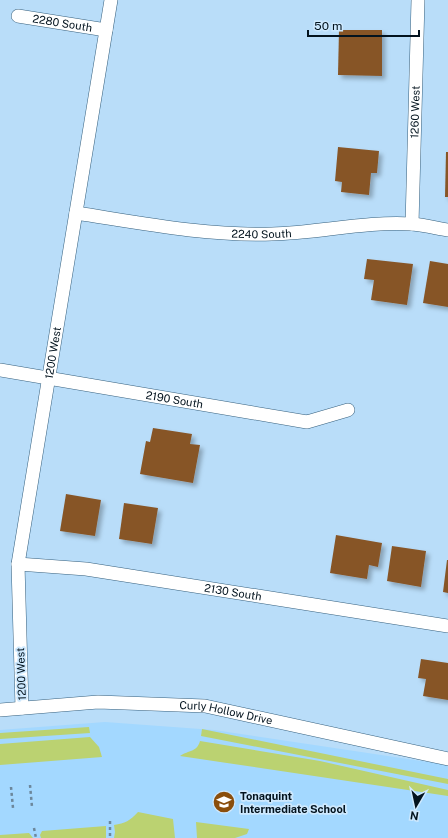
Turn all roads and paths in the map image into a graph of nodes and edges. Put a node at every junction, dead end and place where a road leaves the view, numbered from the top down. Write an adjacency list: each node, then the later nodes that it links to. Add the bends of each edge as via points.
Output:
1 (111, 0): 4 (street, 1200 West)
2 (418, 0): 6 (street, 1260 West)
3 (18, 16): 4 (street, 2280 South)
4 (106, 30): 5 (street, 1200 West)
5 (76, 213): 6 (street, 2240 South, via 174,228 240,234); 9 (street, 1200 West)
6 (412, 224): 7 (street, 2240 South)
7 (448, 230)
8 (0, 370): 9 (street, 2190 South)
9 (50, 378): 10 (street, 2190 South, via 307,422); 11 (street, 1200 West)
10 (348, 410)
11 (18, 564): 12 (street, 2130 South, via 86,569); 13 (street, 1200 West)
12 (448, 626)
13 (22, 708): 14 (street, Curly Hollow Drive); 15 (street, Curly Hollow Drive, via 98,702 205,706)
14 (0, 710)
15 (448, 760)
16 (30, 785): 18 (path)
17 (11, 787): 19 (path)
18 (32, 807)
19 (13, 808)
20 (110, 821): 23 (path)
21 (34, 828): 22 (path)
22 (36, 838)
23 (110, 838)

